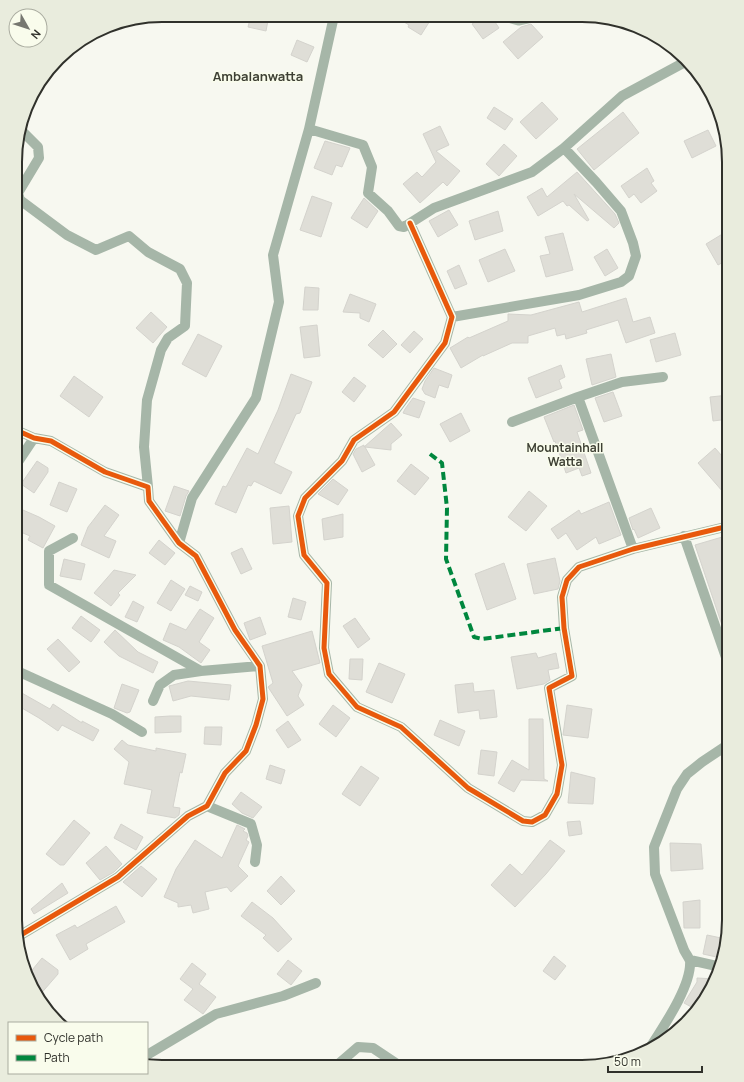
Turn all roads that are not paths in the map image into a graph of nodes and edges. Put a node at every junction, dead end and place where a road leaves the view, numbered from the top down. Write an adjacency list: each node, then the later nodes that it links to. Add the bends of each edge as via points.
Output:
1 (333, 22): 3 (street)
2 (681, 64): 5 (street, via 622,96)
3 (309, 129): 8 (street, via 363,146 372,167 368,193 388,211 399,226 404,227); 20 (street, via 273,255 279,302 256,398 192,498)
4 (25, 134): 6 (street, via 38,147 39,158)
5 (564, 148): 8 (street, via 532,172 434,208); 9 (street, via 621,211 634,243 636,256 629,276 622,282 579,295)
6 (22, 186)
7 (22, 201): 16 (street, via 67,235 96,250 129,236 148,252 180,269 187,283 186,326 168,338 161,350 147,400 144,447)
8 (410, 223): 9 (street)
9 (452, 317): 21 (street, via 445,343 394,412 354,440 342,461 302,504 298,516 304,555 327,582 324,648 329,674 356,707 401,727 468,788 523,821 532,822 545,815 557,794 562,765 549,688 572,676 562,597 567,580 579,568)
10 (663, 377): 11 (street, via 622,382)
11 (578, 397): 12 (street); 21 (street)
12 (512, 422)
13 (22, 433): 14 (street)
14 (34, 438): 15 (street); 16 (street, via 51,441 105,472)
15 (22, 456)
16 (148, 487): 20 (street, via 150,501)
17 (722, 528): 18 (street)
18 (684, 536): 21 (street); 22 (street)
19 (73, 538): 24 (street, via 49,551 49,585)
20 (179, 543): 23 (street, via 196,556 235,630)
21 (633, 549)
22 (722, 646)
23 (260, 666): 24 (street); 29 (street, via 263,699 256,725 246,751 225,773)
24 (201, 671): 26 (street, via 174,675 160,685)
25 (22, 673): 27 (street, via 112,714)
26 (153, 701)
27 (142, 732)
28 (722, 749): 32 (street, via 687,774 677,789 654,847 655,874)
29 (207, 806): 30 (street, via 251,824 257,845); 31 (street, via 188,816 118,877)
30 (255, 862)
31 (23, 934)
32 (690, 960): 33 (street); 35 (street, via 688,975 678,1001)
33 (715, 966)
34 (316, 982): 36 (street, via 283,996 216,1014)
35 (655, 1039)
36 (148, 1054)
37 (343, 1060): 38 (street, via 358,1047 373,1048)
38 (391, 1060)

